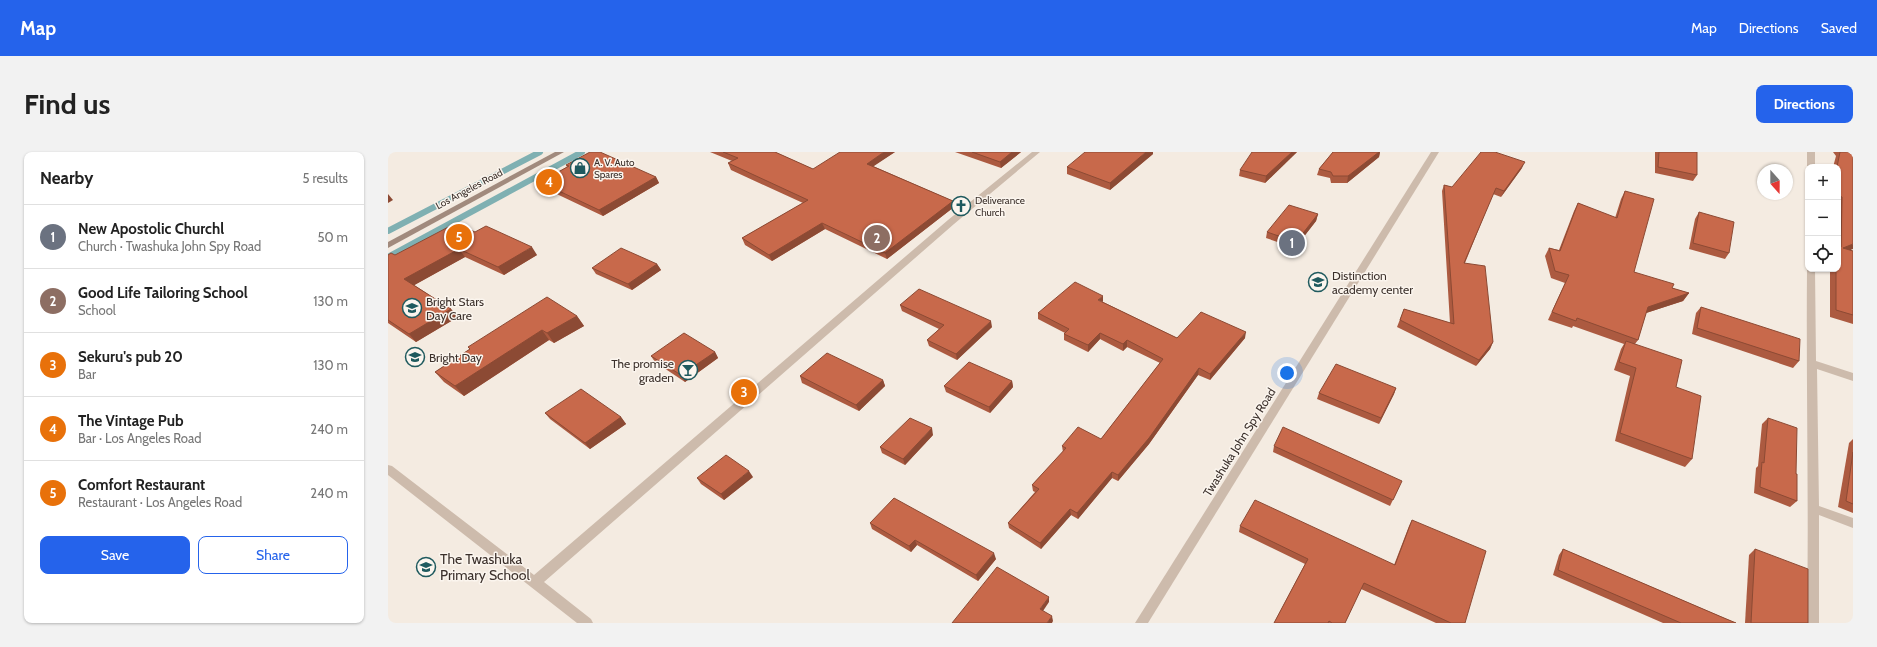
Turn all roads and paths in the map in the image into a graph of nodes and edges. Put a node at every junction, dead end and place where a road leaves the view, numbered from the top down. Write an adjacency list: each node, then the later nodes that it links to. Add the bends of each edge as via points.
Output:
1 (560, 152): 6 (main road, Los Angeles Road)
2 (1036, 152): 13 (street, via 933,237)
3 (1435, 152): 15 (street, Twashuka John Spy Road)
4 (1811, 152): 5 (street)
5 (1812, 164)
6 (388, 245)
7 (1810, 272): 8 (street)
8 (1811, 363): 9 (street); 11 (street)
9 (1853, 377)
10 (388, 469): 13 (street)
11 (1815, 510): 12 (street); 16 (street)
12 (1853, 523)
13 (534, 583): 14 (street)
14 (587, 623)
15 (1141, 623)
16 (1813, 623)

